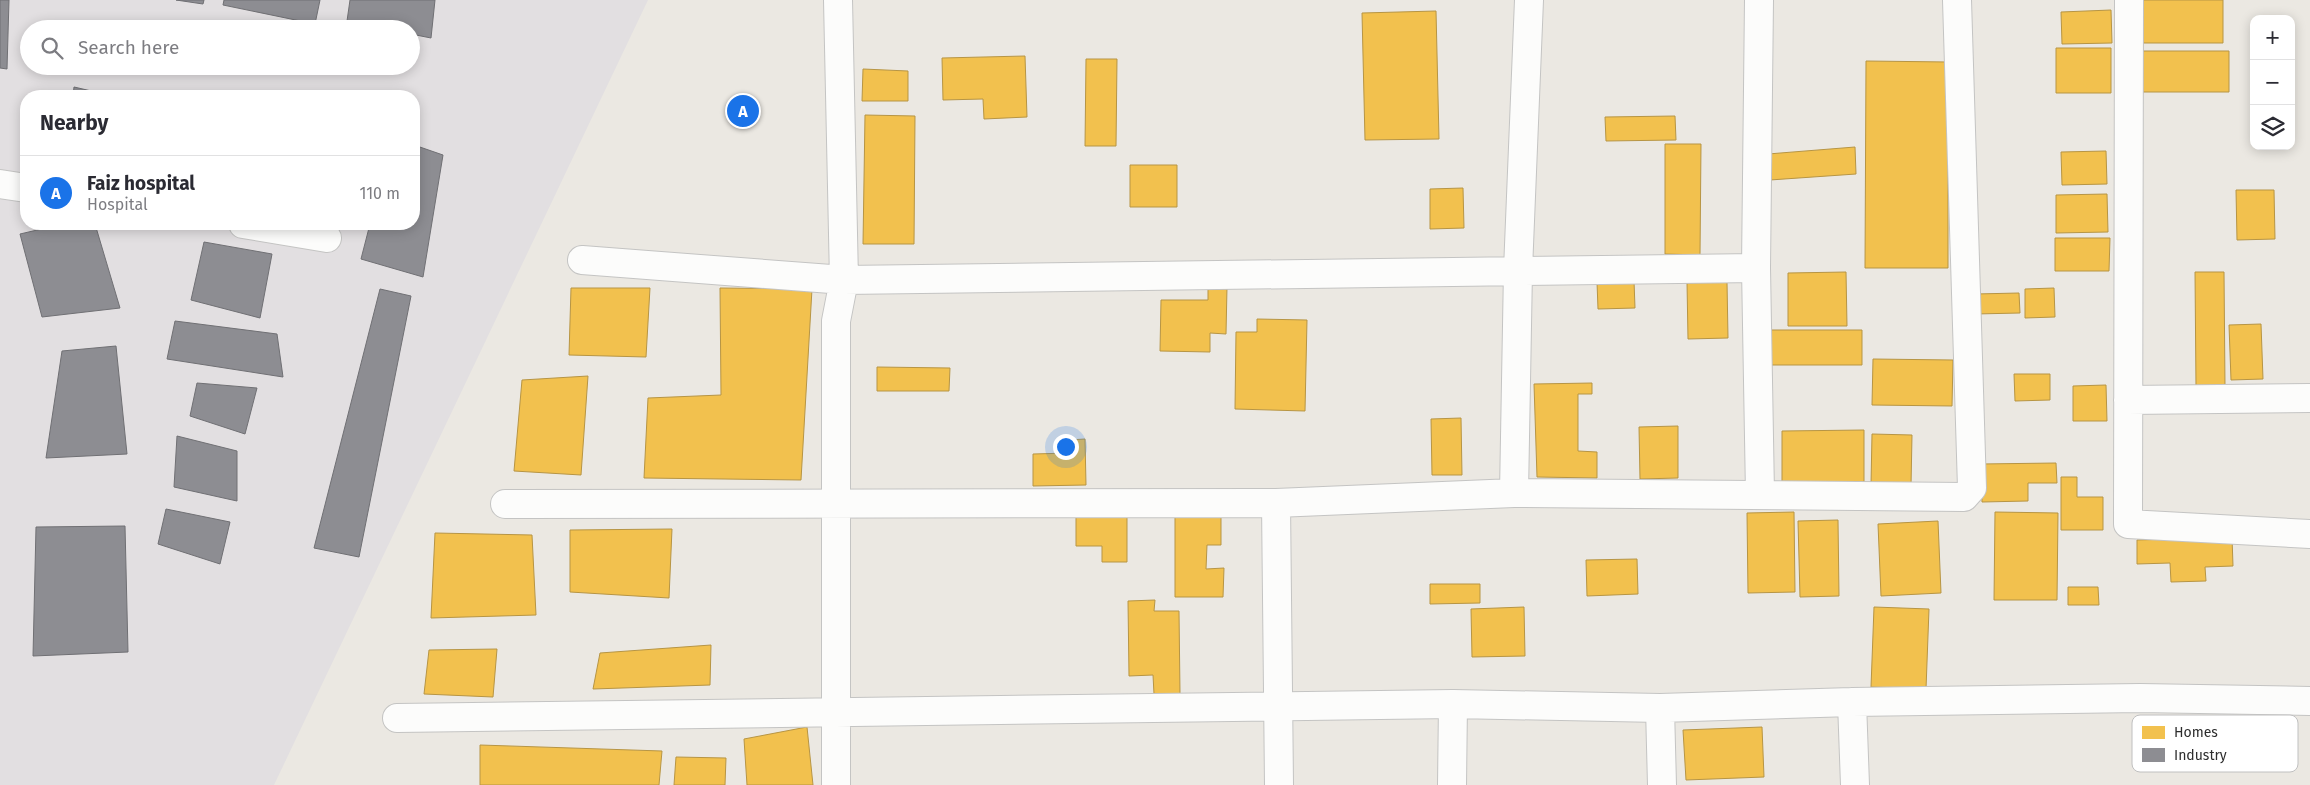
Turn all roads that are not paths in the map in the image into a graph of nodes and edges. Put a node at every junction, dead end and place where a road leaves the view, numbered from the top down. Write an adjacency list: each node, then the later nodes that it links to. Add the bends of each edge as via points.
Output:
1 (838, 0): 13 (street)
2 (1529, 0): 12 (street)
3 (1759, 0): 11 (street)
4 (1957, 0): 17 (street, via 1972,488 1964,497)
5 (2129, 0): 15 (street)
6 (0, 184): 7 (street)
7 (20, 187)
8 (279, 230): 9 (street)
9 (328, 238)
10 (582, 260): 13 (street)
11 (1756, 268): 12 (street); 17 (street)
12 (1518, 270): 13 (street); 16 (street)
13 (844, 280): 19 (street, via 836,321)
14 (2310, 398): 15 (street)
15 (2128, 400): 21 (street, via 2128,524)
16 (1514, 493): 17 (street); 20 (street)
17 (1760, 494)
18 (505, 504): 19 (street)
19 (836, 504): 20 (street); 27 (street)
20 (1276, 504): 25 (street)
21 (2310, 534)
22 (2310, 701): 23 (street, via 2140,698)
23 (1852, 702): 26 (street); 33 (street)
24 (1453, 704): 25 (street); 26 (street); 31 (street)
25 (1278, 706): 27 (street); 30 (street)
26 (1660, 708): 32 (street)
27 (837, 712): 28 (street); 29 (street)
28 (397, 718)
29 (836, 785)
30 (1279, 785)
31 (1452, 785)
32 (1662, 785)
33 (1855, 785)

